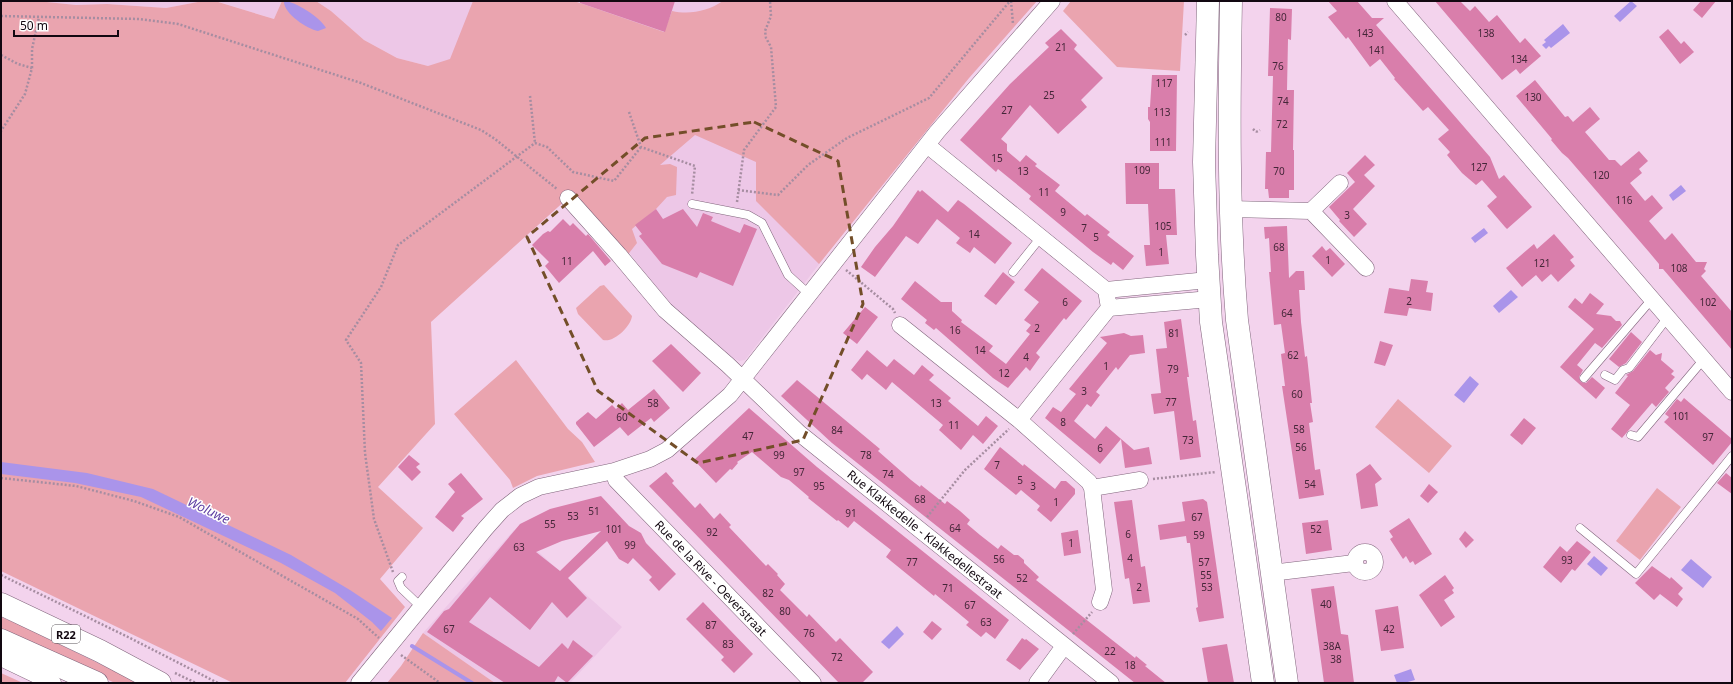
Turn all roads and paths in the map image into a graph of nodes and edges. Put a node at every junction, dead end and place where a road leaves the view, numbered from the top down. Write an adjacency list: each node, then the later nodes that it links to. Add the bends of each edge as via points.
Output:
1 (770, 1): 22 (path, via 771,16 766,38 771,47 776,107 744,150)
2 (1010, 1): 9 (path); 22 (path, via 929,98 847,138 808,165 778,195)
3 (1052, 1): 18 (street)
4 (1208, 1): 32 (main road, via 1204,162)
5 (1231, 1): 25 (main road)
6 (1395, 1): 35 (street)
7 (1, 16): 8 (path)
8 (39, 16): 13 (path, via 32,49); 20 (path, via 139,19 178,24 361,83 480,130)
9 (1013, 31)
10 (1188, 32): 11 (path)
11 (1185, 35)
12 (1, 55): 13 (path)
13 (32, 68): 16 (path, via 25,94)
14 (530, 96): 17 (path)
15 (629, 112): 19 (path)
16 (1, 131)
17 (535, 143): 19 (path, via 547,147 573,172 614,181); 20 (path)
18 (927, 145): 28 (street); 29 (street)
19 (641, 147): 24 (path, via 695,166)
20 (517, 156): 23 (path); 57 (path, via 398,245 381,287 346,340 361,363 365,453 374,519)
21 (1340, 183): 26 (street)
22 (738, 190): 27 (path)
23 (568, 198): 42 (street, Rue Klakkedelle - Klakkedellestraat, via 665,310)
24 (692, 204): 27 (lane)
25 (1230, 209): 26 (street); 52 (main road, via 1237,320)
26 (1311, 211): 30 (street)
27 (735, 212): 34 (lane, via 748,215 762,224 788,275)
28 (1041, 237): 31 (lane); 33 (street)
29 (835, 261): 34 (street); 38 (path, via 893,309)
30 (1366, 268)
31 (1013, 272)
32 (1209, 289): 33 (street); 36 (street); 47 (main road, via 1211,322)
33 (1106, 290): 36 (street)
34 (810, 295): 42 (street)
35 (1652, 299): 37 (street); 41 (lane)
36 (1109, 308): 44 (street)
37 (1668, 317): 39 (street); 40 (lane, via 1629,368 1623,370 1615,380)
38 (900, 325): 44 (street)
39 (1704, 359): 43 (street); 45 (lane, via 1638,437)
40 (1605, 375)
41 (1584, 378)
42 (742, 380): 48 (street, via 730,395 667,450 650,459); 55 (street, Rue Klakkedelle - Klakkedellestraat, via 799,434)
43 (1732, 392)
44 (1019, 420): 51 (street, via 1089,482); 55 (path, via 965,470)
45 (1631, 435)
46 (1732, 456): 54 (lane, via 1636,574)
47 (1232, 470): 50 (path); 53 (main road)
48 (614, 471): 63 (street, via 539,487 520,496 485,528); 75 (street, Rue de la Rive - Oeverstraat, via 616,480)
49 (1, 478): 65 (path, via 76,486 134,501 179,517 358,619)
50 (1140, 480): 51 (street)
51 (1092, 488): 61 (street, via 1104,590)
52 (1262, 503): 53 (main road); 58 (main road)
53 (1237, 507): 78 (main road)
54 (1580, 528)
55 (919, 529): 66 (street, Rue Klakkedelle - Klakkedellestraat)
56 (1354, 563): 58 (street)
57 (391, 566)
58 (1272, 573): 79 (main road)
59 (1, 575): 72 (path)
60 (402, 577): 63 (lane, via 398,581 401,588)
61 (1100, 602): 66 (path)
62 (1, 604): 71 (main road, R22)
63 (421, 607): 73 (street)
64 (1, 640): 70 (main road, R22)
65 (380, 640)
66 (1064, 646): 76 (street); 77 (street, Rue Klakkedelle - Klakkedellestraat)
67 (401, 654): 74 (path)
68 (1, 658): 69 (street)
69 (53, 683)
70 (97, 683)
71 (160, 683)
72 (218, 683)
73 (359, 683)
74 (440, 683)
75 (813, 683)
76 (1037, 683)
77 (1111, 683)
78 (1263, 683)
79 (1287, 683)

